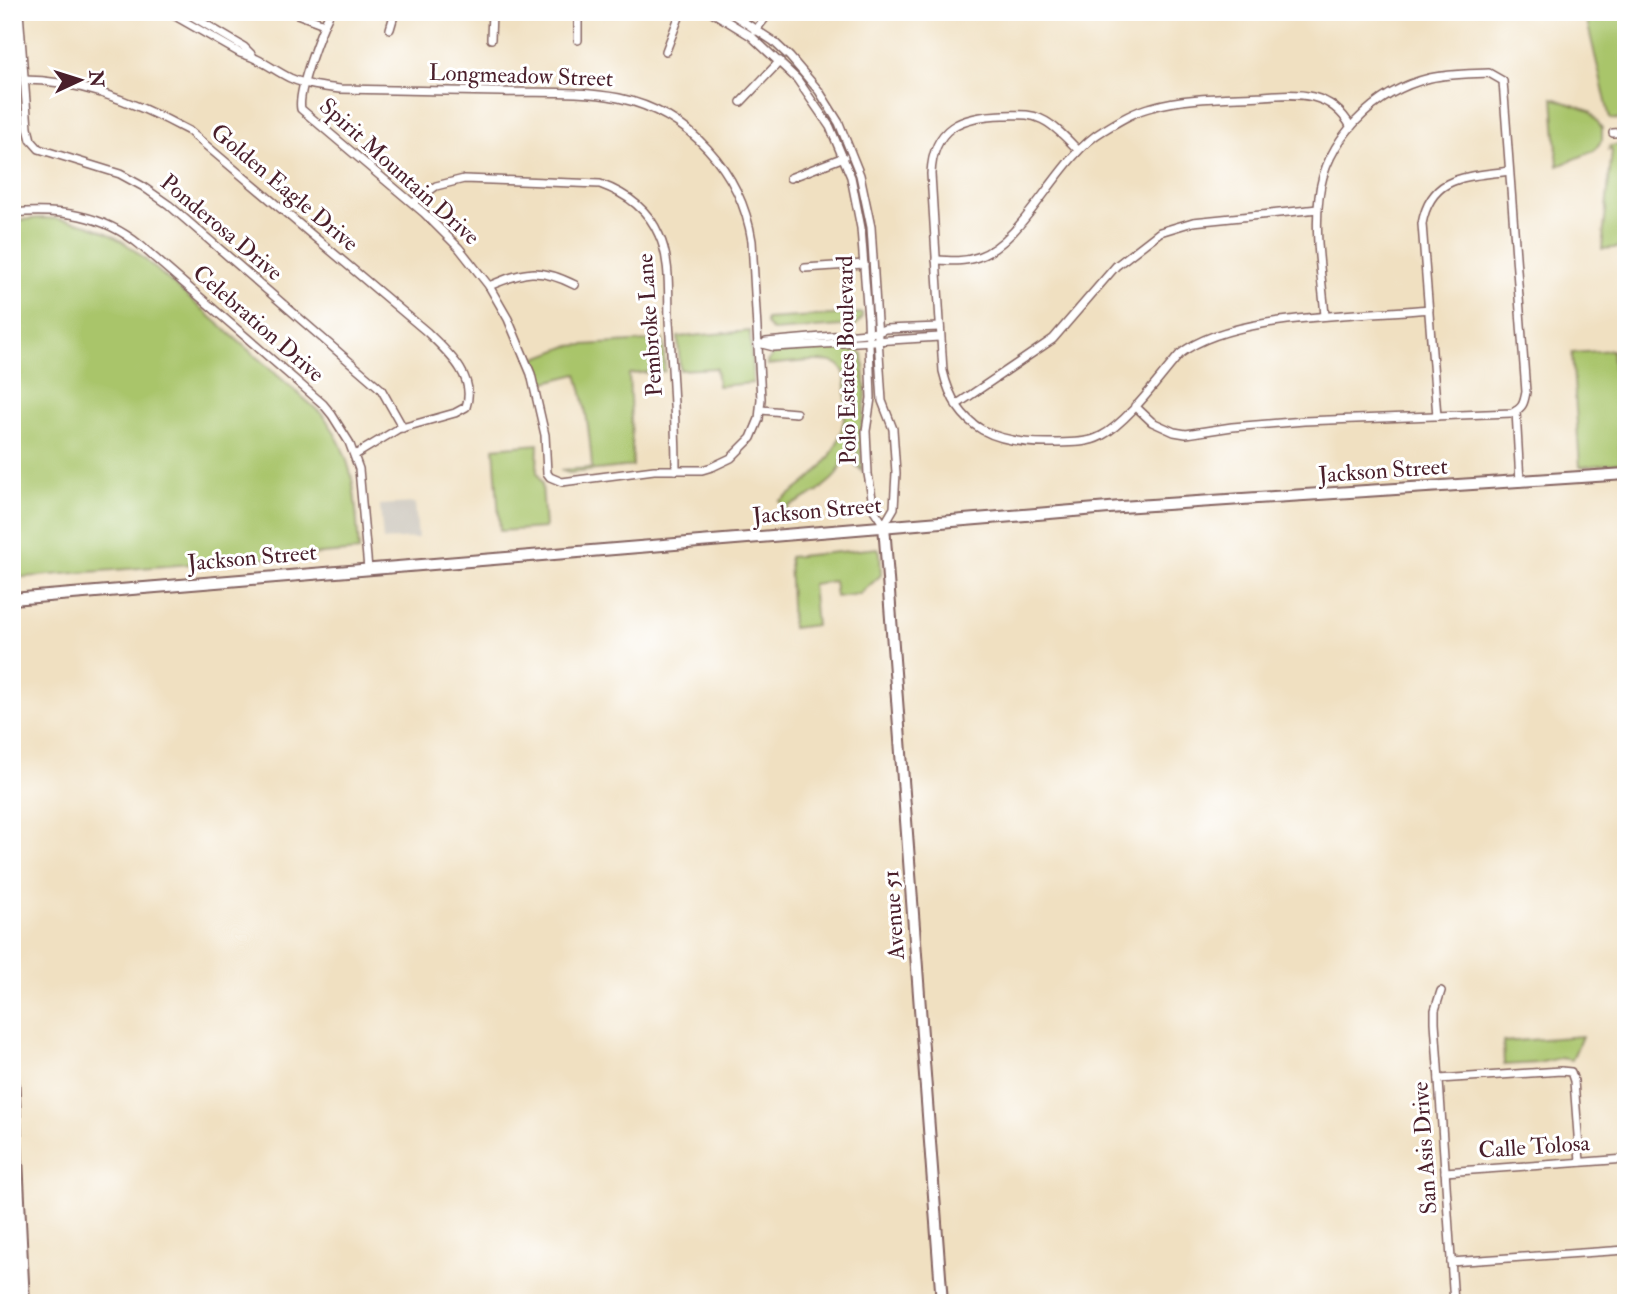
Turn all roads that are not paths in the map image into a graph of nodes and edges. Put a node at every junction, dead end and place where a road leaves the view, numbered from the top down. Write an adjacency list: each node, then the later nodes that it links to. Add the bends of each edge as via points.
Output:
1 (19, 12): 21 (street, Ponderosa Drive)
2 (168, 12): 19 (street)
3 (185, 12): 19 (street)
4 (292, 12): 13 (street)
5 (330, 12): 13 (street)
6 (395, 12): 14 (street)
7 (492, 12): 16 (street)
8 (579, 12): 17 (street)
9 (681, 12): 18 (street)
10 (712, 12): 15 (street, Polo Estates Boulevard)
11 (729, 12): 15 (street, Polo Estates Boulevard)
12 (769, 12): 15 (street)
13 (324, 24): 22 (street)
14 (390, 29)
15 (754, 33): 20 (street, Polo Estates Boulevard); 42 (street, Polo Estates Boulevard, via 790,57 819,91 851,149 869,211)
16 (491, 39)
17 (578, 40)
18 (666, 51)
19 (252, 56): 22 (street, Longmeadow Street)
20 (780, 61): 23 (street); 28 (street, Polo Estates Boulevard, via 820,111)
21 (24, 80): 52 (street, Ponderosa Drive, via 28,128 39,149 120,174 169,205 381,389); 52 (street, Golden Eagle Drive, via 59,81 157,114 188,131 427,332 458,365 468,386 468,400 466,407 455,413)
22 (304, 83): 31 (street, Spirit Mountain Drive, via 299,102 305,114); 45 (street, Longmeadow Street, via 340,89 603,95 666,115 710,151 741,200 751,241)
23 (741, 102)
24 (1351, 127): 27 (street, via 1329,103 1297,93 1171,103 1132,114); 29 (street, via 1374,103 1404,86 1431,78 1489,72 1503,80); 32 (street, via 1322,178)
25 (1626, 132): 26 (street)
26 (1613, 133)
27 (1078, 150): 34 (street, via 1014,230 991,251 960,262); 34 (street, via 1050,124 1030,115 968,119 948,130 938,141 931,162)
28 (844, 157): 30 (street); 35 (street, Polo Estates Boulevard, via 856,196)
29 (1509, 171): 39 (street, via 1459,178 1445,184 1425,207 1422,223); 49 (street, via 1526,392)
30 (790, 178)
31 (413, 203): 38 (street, Spirit Mountain Drive, via 459,248); 54 (street, Pembroke Lane, via 436,186 464,179 582,182 630,198 652,220 666,265)
32 (1318, 209): 40 (street); 46 (street, via 1193,222 1160,232 1116,266 1053,339)
33 (12, 213): 53 (street, Celebration Drive, via 69,212 104,222 130,237 323,404)
34 (936, 260): 41 (street)
35 (864, 264): 36 (street); 43 (street, Polo Estates Boulevard)
36 (805, 268)
37 (575, 285): 38 (street, via 543,272 530,272)
38 (489, 286): 54 (street, Spirit Mountain Drive, via 531,373 545,435 547,473 553,480)
39 (1429, 309): 40 (street); 51 (street)
40 (1325, 316): 47 (street, via 1236,329 1203,339 1180,354)
41 (940, 327): 42 (street, via 885,329); 44 (street)
42 (878, 336): 43 (street); 44 (street); 57 (street, Polo Estates Boulevard, via 882,401 893,429 896,473 894,508)
43 (868, 337): 45 (street, via 774,347); 57 (street, Polo Estates Boulevard, via 868,474 874,510)
44 (940, 337): 46 (street, via 943,371)
45 (758, 343): 48 (street, Longmeadow Street)
46 (956, 405): 47 (street, via 975,427 993,436 1042,443 1099,437)
47 (1135, 406): 51 (street, via 1152,422 1186,434 1304,421)
48 (761, 410): 50 (street); 54 (street, via 751,438 731,458 702,470)
49 (1516, 411): 51 (street); 56 (street)
50 (796, 413)
51 (1437, 416)
52 (403, 428): 53 (street)
53 (355, 455): 58 (street, Celebration Drive)
54 (676, 470)
55 (1626, 474): 56 (main road, Jackson Street)
56 (1520, 482): 57 (main road, Jackson Street)
57 (884, 525): 58 (main road, Jackson Street); 70 (main road, Avenue 51)
58 (368, 569): 59 (main road, Jackson Street)
59 (12, 599)
60 (1441, 991): 62 (street, San Asis Drive, via 1435,1010)
61 (12, 1055): 68 (main road)
62 (1439, 1079): 64 (street, via 1571,1072); 65 (street, San Asis Drive)
63 (1626, 1159): 64 (street, Calle Tolosa)
64 (1580, 1162): 65 (street, Calle Tolosa)
65 (1445, 1172): 67 (street, San Asis Drive)
66 (1626, 1250): 67 (street)
67 (1451, 1262): 71 (street, San Asis Drive)
68 (18, 1289): 69 (main road)
69 (24, 1303)
70 (942, 1303)
71 (1454, 1303)

